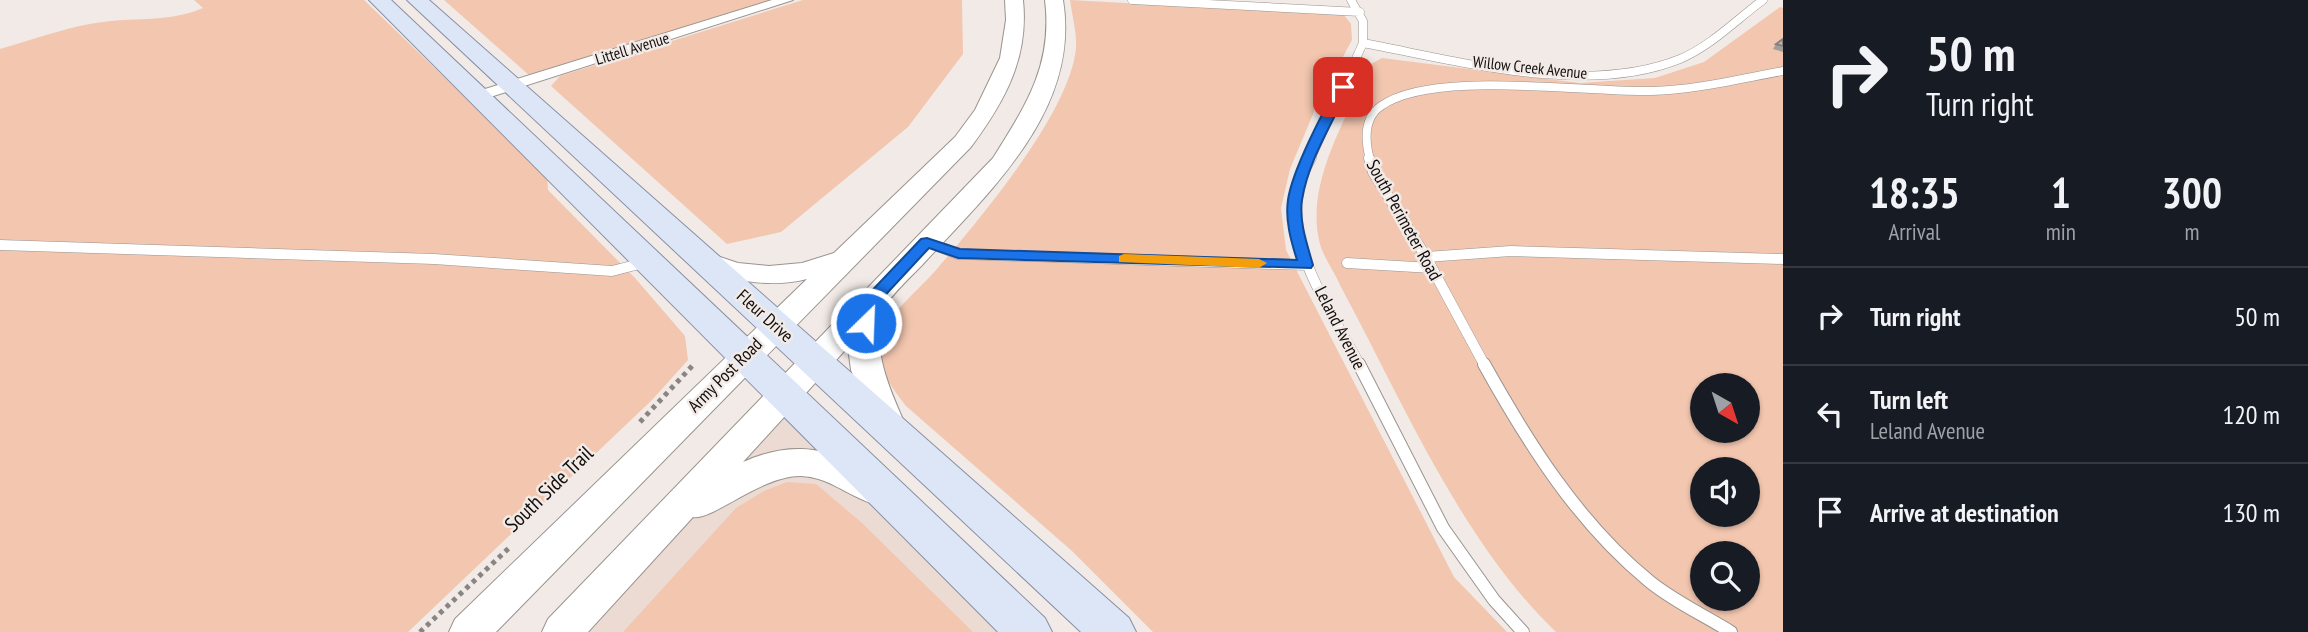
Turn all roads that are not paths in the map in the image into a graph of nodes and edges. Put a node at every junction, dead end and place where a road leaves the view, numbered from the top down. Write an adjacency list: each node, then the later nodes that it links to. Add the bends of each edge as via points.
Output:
1 (379, 0): 16 (main road)
2 (417, 0): 15 (main road, Fleur Drive)
3 (786, 0): 15 (street, Littell Avenue)
4 (1014, 0): 19 (main road, Army Post Road, via 1016,33 1009,65 984,115 963,142)
5 (1054, 0): 17 (main road, via 1056,52 1036,109 1003,162)
6 (1132, 0): 10 (lane)
7 (1314, 0): 11 (lane)
8 (1351, 0): 12 (lane)
9 (1763, 0): 13 (lane, Willow Creek Avenue, via 1691,53 1639,70 1593,74 1521,69)
10 (1195, 2): 11 (lane)
11 (1321, 10): 12 (lane)
12 (1360, 12): 13 (lane, Leland Avenue)
13 (1363, 43): 25 (lane, Leland Avenue, via 1298,186 1295,218)
14 (1783, 71): 20 (lane, South Perimeter Road, via 1653,91 1457,88 1413,93 1382,104 1367,128 1373,172)
15 (512, 85): 16 (street, Littell Avenue); 21 (main road, Fleur Drive)
16 (478, 96): 23 (main road)
17 (927, 242): 25 (lane, via 958,254); 27 (main road)
18 (0, 246): 23 (lane, via 435,260 612,271)
19 (846, 257): 21 (main road, via 803,273 765,276 729,270); 28 (main road, Army Post Road)
20 (1426, 257): 22 (lane, via 1511,251); 26 (lane, South Perimeter Road)
21 (701, 258): 28 (main road, Fleur Drive)
22 (1783, 259)
23 (647, 262): 29 (main road)
24 (1347, 263): 26 (lane)
25 (1306, 265): 39 (lane, Leland Avenue, via 1443,528 1494,600)
26 (1432, 268): 40 (lane, South Perimeter Road, via 1516,420 1589,525 1650,582)
27 (869, 303): 30 (main road); 32 (main road, via 863,343 867,369)
28 (775, 326): 29 (main road, Army Post Road); 30 (main road, Fleur Drive)
29 (744, 356): 31 (main road); 35 (main road, Army Post Road)
30 (814, 361): 31 (main road); 32 (main road, Fleur Drive)
31 (784, 392): 33 (main road); 34 (main road)
32 (890, 429): 38 (main road, Fleur Drive)
33 (910, 515): 34 (main road, via 839,470 807,461 783,461 734,480); 37 (main road)
34 (661, 527): 36 (main road)
35 (469, 632)
36 (562, 632)
37 (1029, 632)
38 (1113, 632)
39 (1524, 632)
40 (1731, 632)

